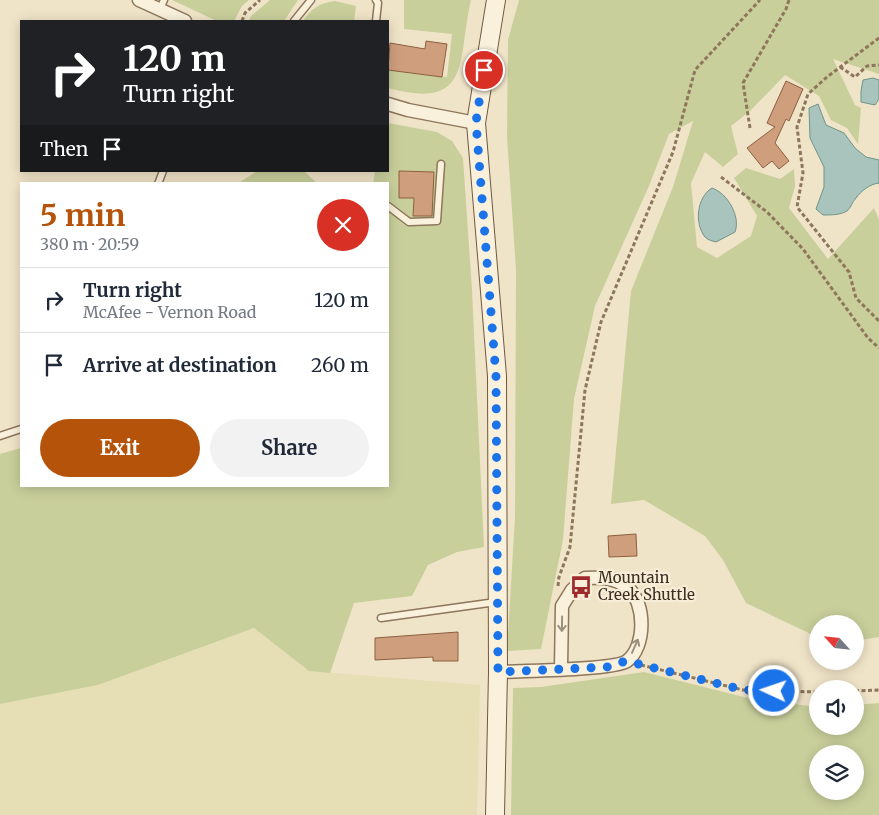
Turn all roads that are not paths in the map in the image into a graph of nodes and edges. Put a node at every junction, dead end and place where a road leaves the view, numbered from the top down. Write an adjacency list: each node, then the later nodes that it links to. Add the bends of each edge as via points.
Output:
1 (139, 0): 5 (street)
2 (311, 0): 7 (lane)
3 (376, 0): 8 (lane)
4 (496, 0): 10 (main road)
5 (162, 5): 6 (street)
6 (183, 20)
7 (295, 20)
8 (376, 20)
9 (389, 104): 10 (street)
10 (476, 122): 15 (main road, via 496,376)
11 (441, 164): 12 (lane, via 437,221 409,222)
12 (389, 207)
13 (20, 429): 14 (lane)
14 (0, 436)
15 (497, 602): 16 (lane); 18 (main road)
16 (381, 618)
17 (561, 668): 17 (street, one-way to 17, via 607,667 626,661 637,646 641,626 637,602 629,589 602,577 585,578 572,590 562,606); 18 (street)
18 (498, 672): 19 (main road)
19 (495, 815)

